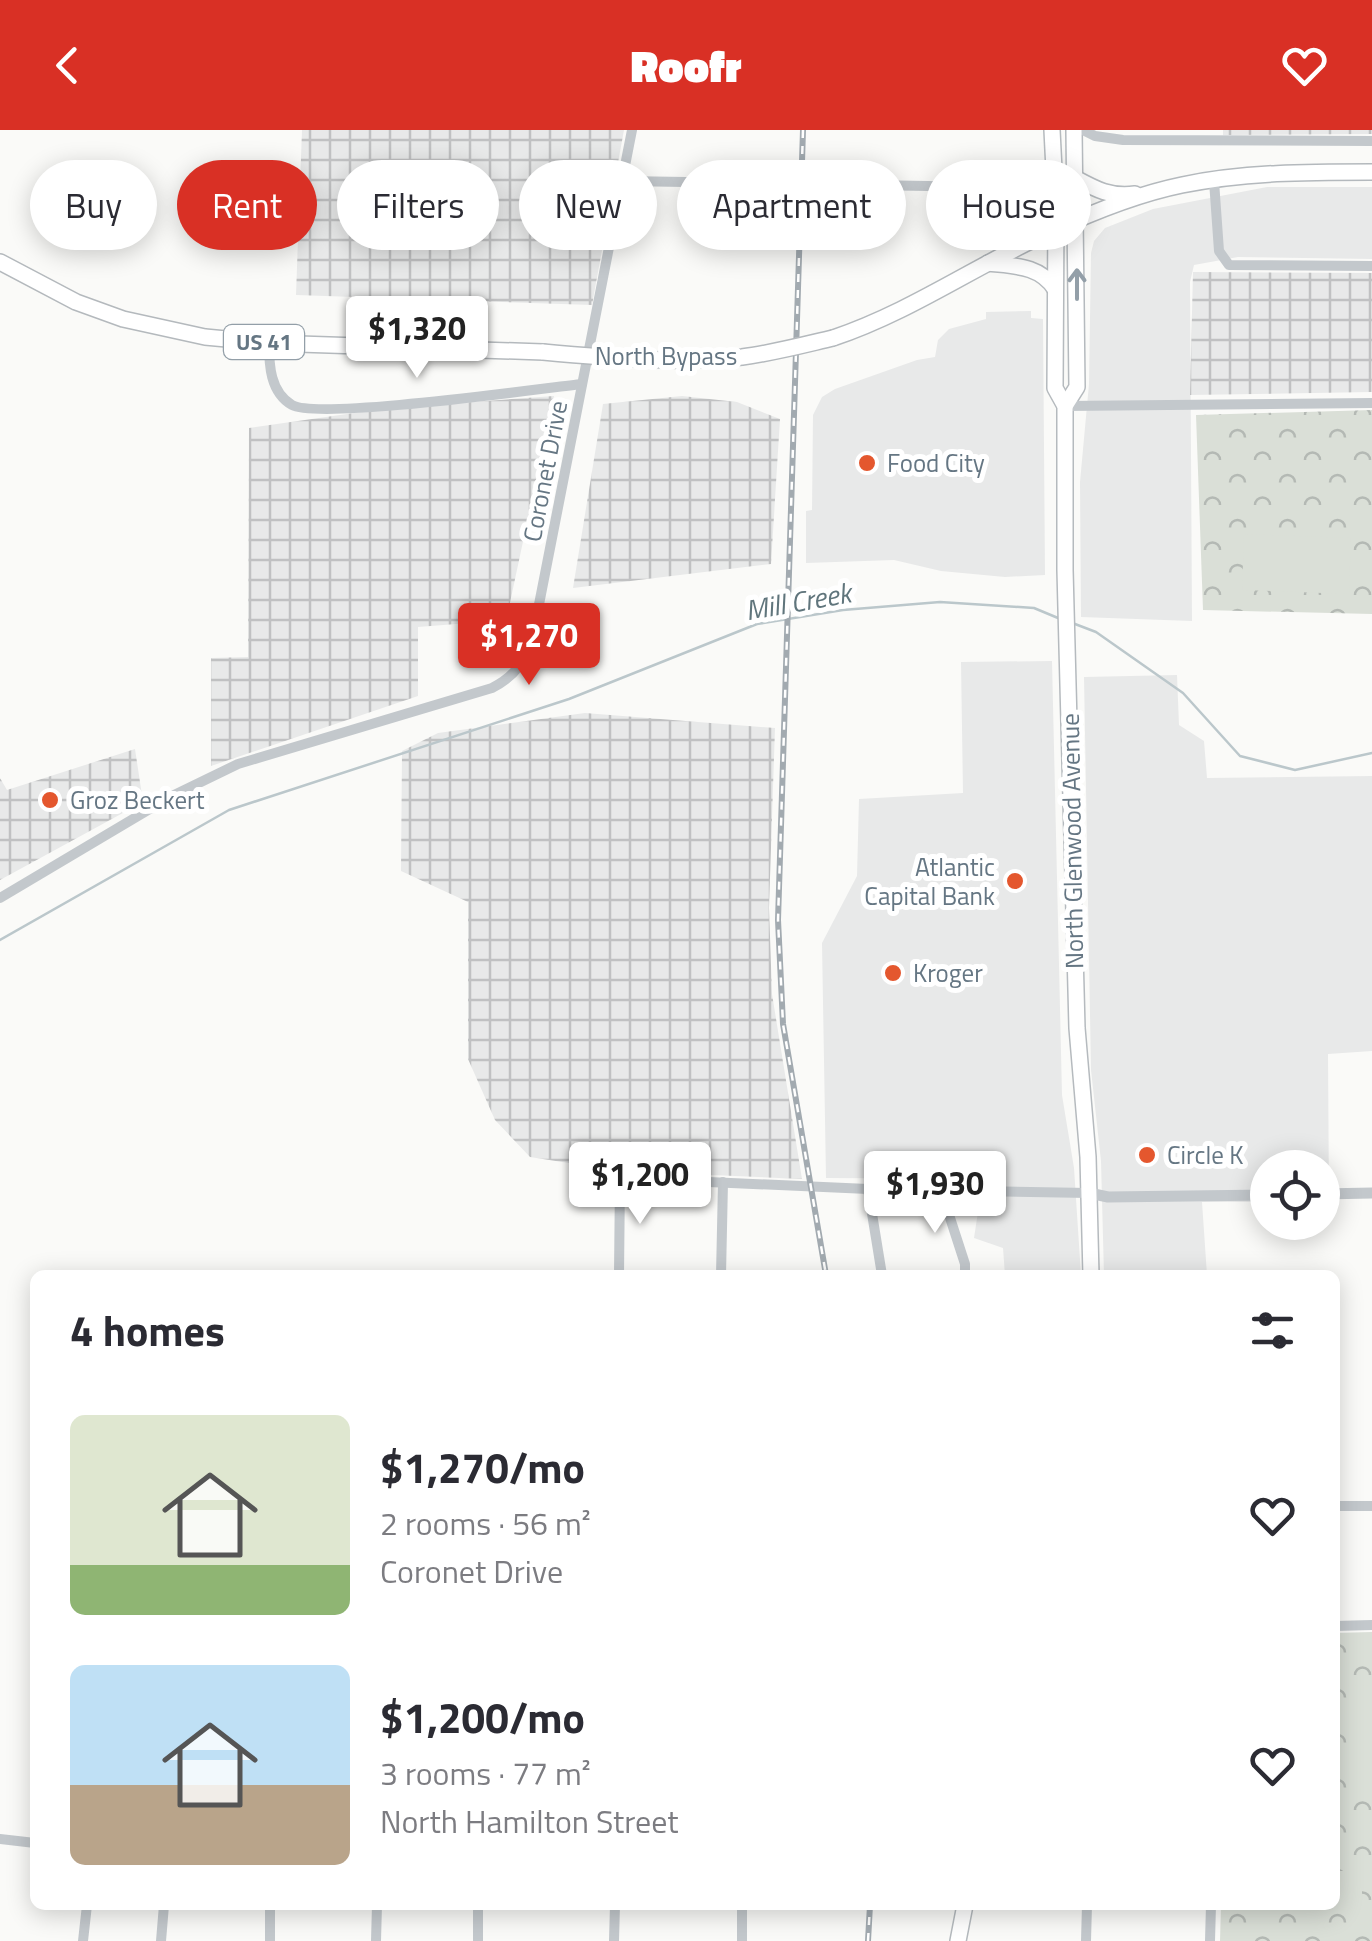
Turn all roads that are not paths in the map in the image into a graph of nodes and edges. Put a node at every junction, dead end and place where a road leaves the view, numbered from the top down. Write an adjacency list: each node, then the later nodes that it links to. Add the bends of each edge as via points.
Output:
1 (632, 130): 6 (street, Coronet Drive)
2 (1052, 130): 7 (main road, North Glenwood Avenue)
3 (1074, 130): 8 (main road, North Glenwood Avenue)
4 (1083, 130): 5 (street, via 1123,140)
5 (1372, 141)
6 (627, 160)
7 (1053, 160)
8 (1075, 160)
9 (1372, 172): 10 (main road, North Bypass / US 41)
10 (1214, 180): 14 (main road, North Bypass / US 41); 22 (street, via 1220,251 1229,265)
11 (657, 182): 13 (street)
12 (1091, 185): 14 (main road, via 1112,195)
13 (926, 186)
14 (1164, 190): 15 (main road, North Bypass / US 41)
15 (1091, 216)
16 (609, 250): 25 (street, Coronet Drive)
17 (1014, 250): 21 (main road, North Bypass / US 41)
18 (1056, 250): 23 (main road, North Glenwood Avenue)
19 (1078, 250): 27 (main road, North Glenwood Avenue, one-way to 19, via 1077,387)
20 (0, 262): 24 (main road, North Bypass / US 41, via 123,318 204,338)
21 (988, 263): 23 (main road, via 1028,268); 24 (main road, North Bypass / US 41, bridge, via 833,338 712,359)
22 (1372, 266)
23 (1055, 290): 27 (main road, North Glenwood Avenue, via 1054,388)
24 (269, 343): 25 (street, via 268,366 278,391 303,410)
25 (582, 384): 28 (street, Coronet Drive, via 533,634 515,673 492,688 208,777)
26 (1372, 403): 27 (street)
27 (1065, 406): 32 (main road, North Glenwood Avenue, via 1078,1066)
28 (0, 898)
29 (723, 1182): 30 (street); 36 (street, via 620,1178); 37 (street)
30 (868, 1189): 31 (street); 38 (street)
31 (940, 1190): 32 (street); 39 (street)
32 (1089, 1193): 35 (street); 40 (main road, North Glenwood Avenue)
33 (1372, 1193): 34 (street)
34 (1340, 1194)
35 (1250, 1195)
36 (619, 1270)
37 (721, 1270)
38 (881, 1270)
39 (964, 1270)
40 (1090, 1270)
41 (1340, 1506): 42 (street)
42 (1372, 1506)
43 (1372, 1625): 44 (street)
44 (1340, 1626)
45 (0, 1838): 46 (street)
46 (30, 1842)
47 (86, 1910): 57 (street)
48 (164, 1910): 58 (street)
49 (270, 1910): 59 (street)
50 (377, 1910): 60 (street)
51 (478, 1910): 61 (street)
52 (615, 1910): 62 (street)
53 (742, 1910): 63 (street)
54 (964, 1910): 64 (main road)
55 (1087, 1910): 65 (street)
56 (1211, 1910): 66 (street)
57 (83, 1941)
58 (161, 1941)
59 (270, 1941)
60 (376, 1941)
61 (478, 1941)
62 (614, 1941)
63 (742, 1941)
64 (958, 1941)
65 (1086, 1941)
66 (1210, 1941)

